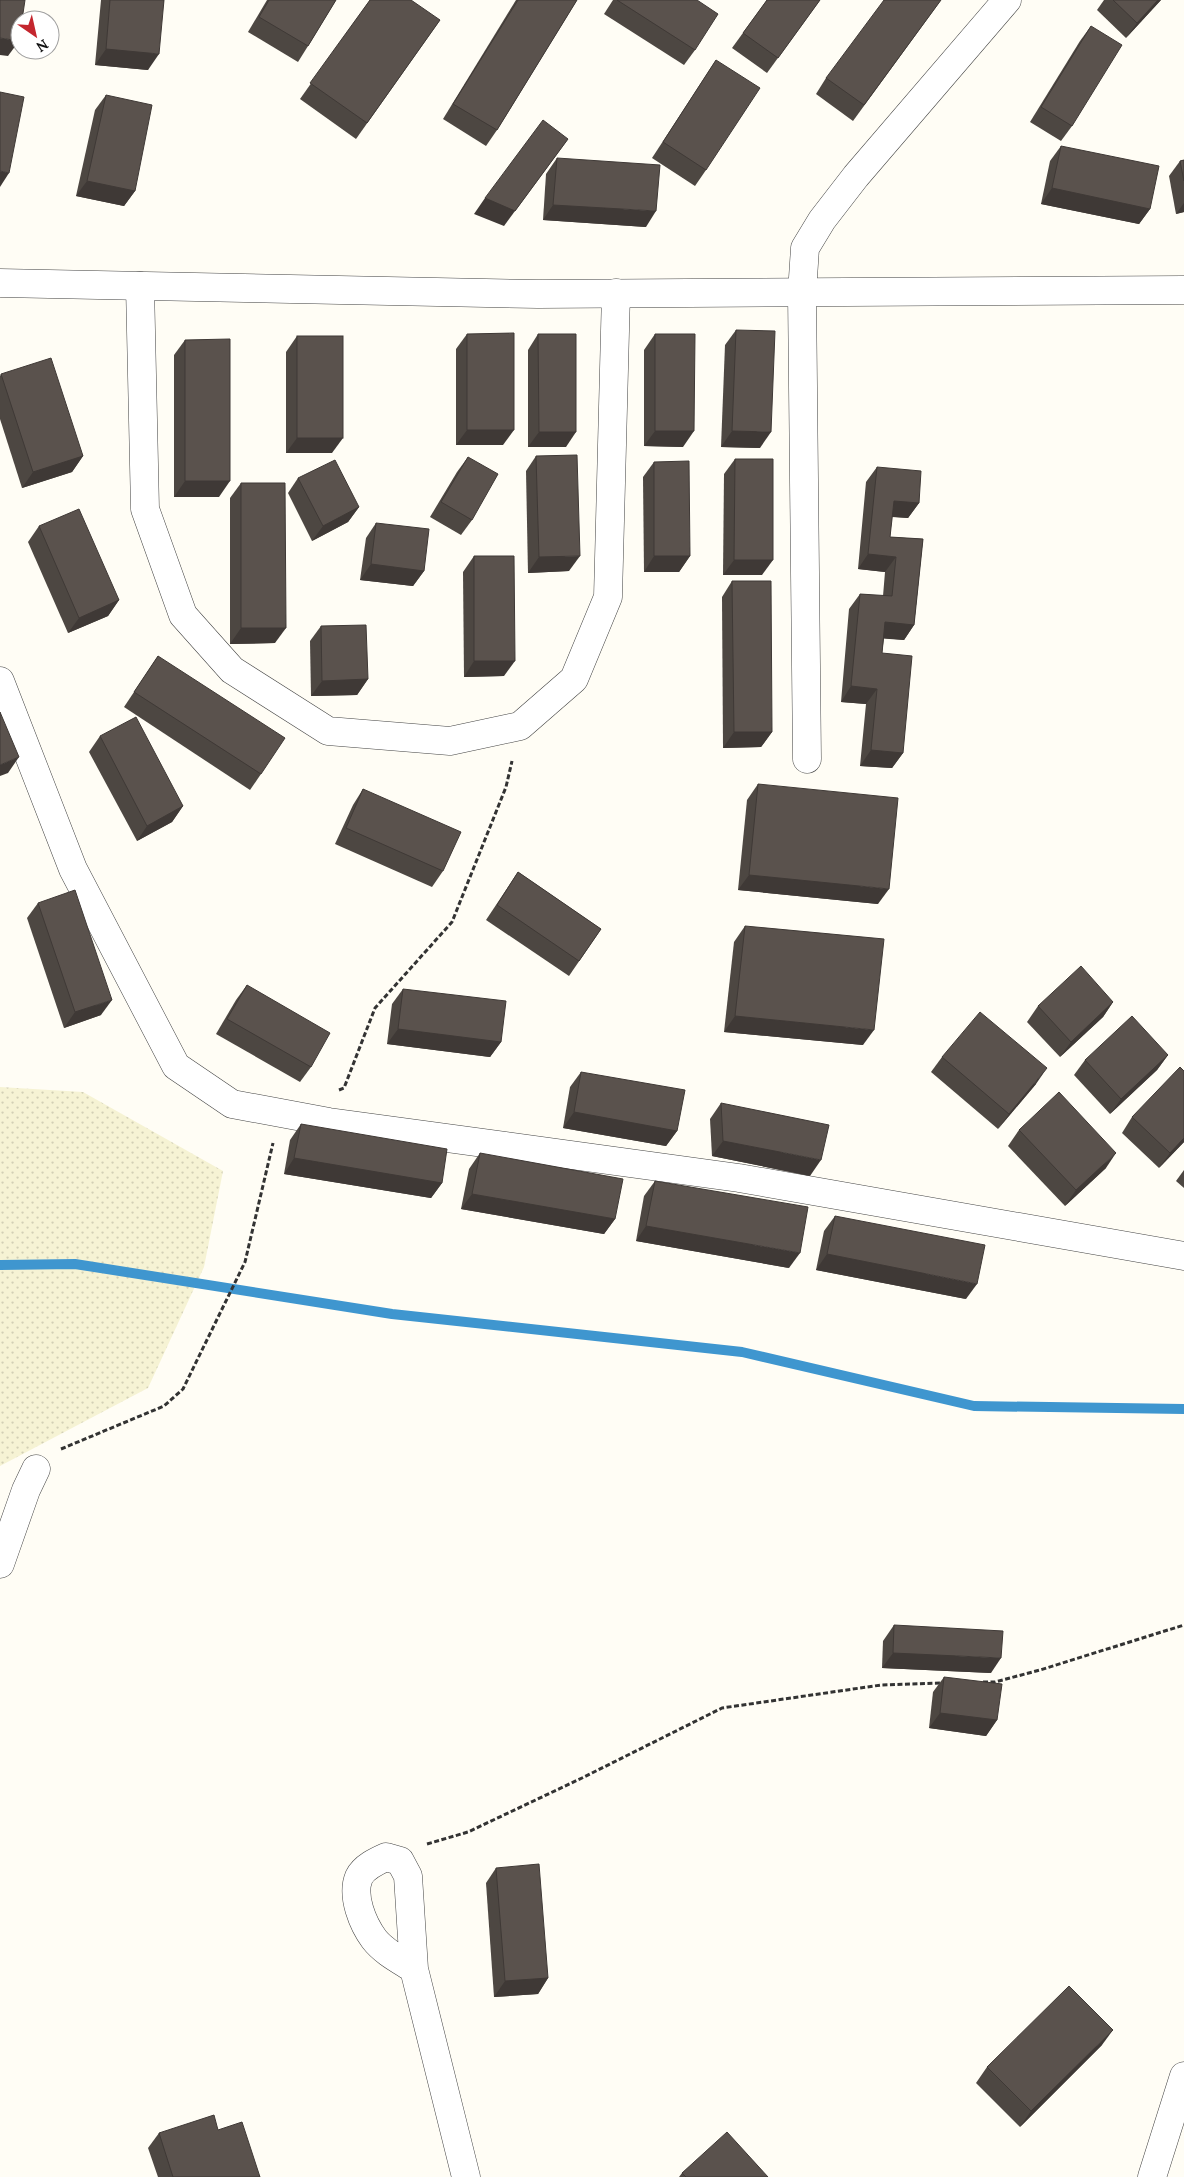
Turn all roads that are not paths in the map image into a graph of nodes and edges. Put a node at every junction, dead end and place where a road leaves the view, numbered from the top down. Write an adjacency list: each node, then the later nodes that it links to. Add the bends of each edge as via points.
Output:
1 (1007, 0): 6 (street, via 822,220 805,248)
2 (0, 283): 3 (street)
3 (140, 286): 5 (street); 5 (street, via 145,508 183,615 232,670 328,731 450,741 520,726 574,679 608,597)
4 (1184, 290): 6 (street)
5 (616, 293): 6 (street)
6 (802, 293): 8 (street)
7 (0, 681): 9 (street, via 73,869 176,1066 232,1104 329,1122 739,1178)
8 (807, 759)
9 (1184, 1256)
10 (36, 1468): 11 (street)
11 (0, 1564)
12 (414, 1969): 12 (street, via 374,1939 359,1909 359,1877 372,1863 386,1857 400,1861 408,1876); 14 (street)
13 (1184, 2076): 15 (street)
14 (466, 2177)
15 (1152, 2177)

